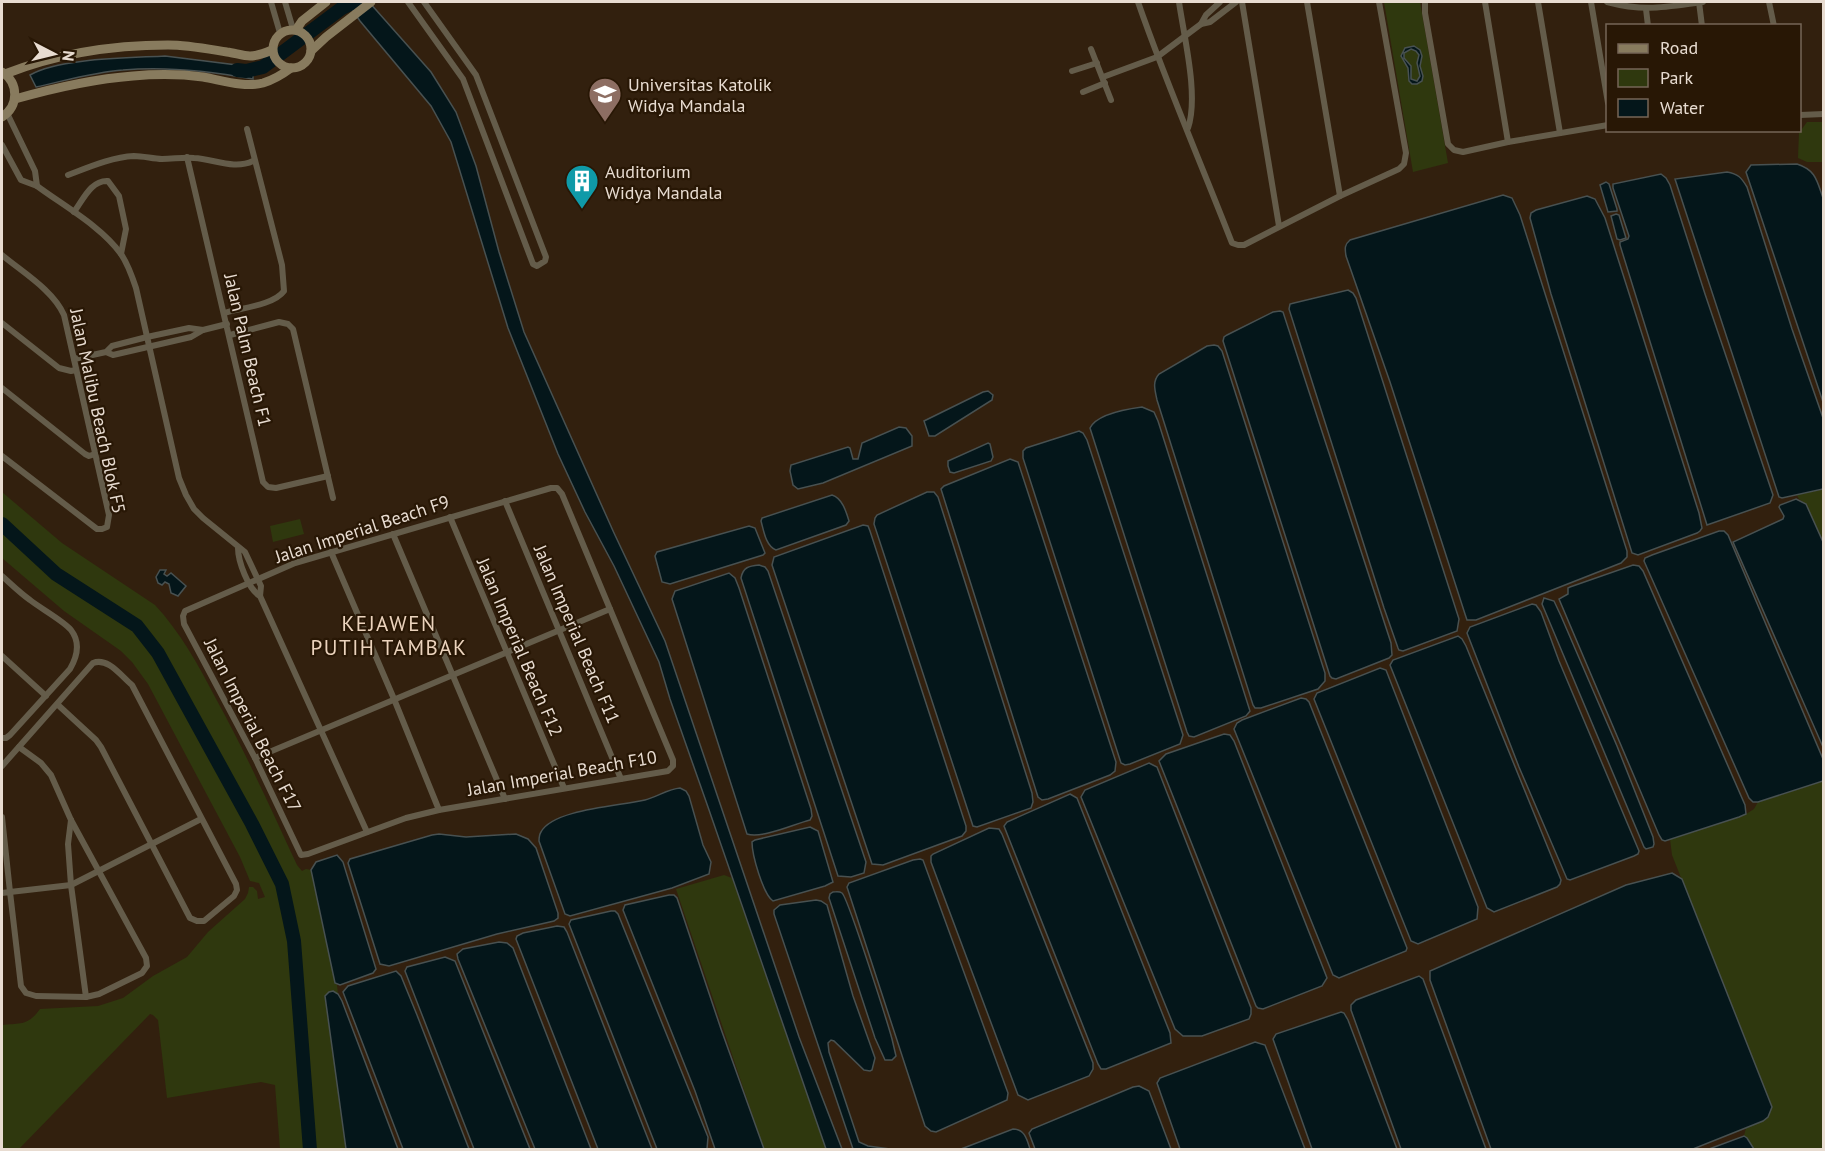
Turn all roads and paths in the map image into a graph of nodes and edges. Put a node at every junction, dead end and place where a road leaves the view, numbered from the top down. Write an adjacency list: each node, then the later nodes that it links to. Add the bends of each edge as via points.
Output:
1 (271, 2): 27 (street)
2 (285, 2): 26 (street)
3 (326, 2): 26 (street)
4 (371, 2): 31 (street)
5 (408, 2): 49 (street, via 463,79)
6 (424, 2): 46 (street, via 476,75)
7 (1138, 2): 32 (street)
8 (1179, 2): 28 (street)
9 (1220, 2): 22 (street)
10 (1236, 2): 22 (street)
11 (1242, 2): 59 (street)
12 (1307, 2): 57 (street)
13 (1379, 2): 57 (street, via 1405,162 1399,169)
14 (1425, 2): 51 (street, via 1448,144 1463,152)
15 (1485, 2): 51 (street)
16 (1538, 2): 50 (street)
17 (1591, 2): 39 (street)
18 (1607, 2): 21 (street)
19 (1700, 2): 21 (street); 24 (street)
20 (1769, 2): 25 (street)
21 (1646, 9): 23 (street)
22 (1202, 24): 28 (street)
23 (1648, 24)
24 (1702, 24)
25 (1774, 24)
26 (294, 29): 27 (street); 31 (street, via 309,39)
27 (280, 33): 30 (street)
28 (1185, 37): 32 (street); 48 (street, via 1192,98)
29 (1092, 48): 33 (street)
30 (272, 50): 34 (street, via 278,63); 36 (street, via 250,56 170,45 133,46 53,58)
31 (311, 51): 34 (street, via 304,64)
32 (1157, 57): 37 (street); 48 (street)
33 (1097, 63): 35 (street); 37 (street)
34 (291, 68): 40 (street, via 261,84 180,75 134,76 59,86)
35 (1072, 71)
36 (3, 73): 40 (street, via 14,87)
37 (1104, 80): 38 (street); 41 (street)
38 (1083, 92)
39 (1606, 92)
40 (15, 99): 43 (street)
41 (1111, 100)
42 (1824, 114): 44 (street)
43 (4, 115): 56 (street, via 35,171)
44 (1801, 115)
45 (1606, 125): 50 (street)
46 (496, 128): 49 (street); 49 (street, via 546,257 537,266)
47 (247, 129): 54 (street)
48 (1188, 129): 59 (street, via 1232,243 1244,245)
49 (484, 133)
50 (1560, 133): 51 (street)
51 (1508, 142)
52 (2, 145): 56 (street, via 21,180)
53 (187, 157): 54 (street, via 232,165); 55 (street, via 121,158); 62 (street, Jalan Palm Beach F1)
54 (253, 160): 62 (street, via 282,266 284,291 270,301)
55 (68, 175)
56 (37, 186): 58 (street)
57 (1340, 196): 59 (street)
58 (74, 212): 60 (street, via 106,236); 60 (street, via 95,183 108,181 119,196 126,229)
59 (1279, 226)
60 (121, 254): 67 (street, via 130,269)
61 (2, 255): 70 (street, Jalan Malibu Beach Blok F5, via 60,304)
62 (224, 313): 64 (street, Jalan Palm Beach F1)
63 (2, 323): 71 (street, via 59,368)
64 (227, 324): 65 (street); 66 (street, Jalan Palm Beach F1)
65 (203, 330): 67 (street, via 189,328); 68 (street, via 191,337)
66 (230, 335): 75 (street, via 279,322 293,328); 75 (street, Jalan Palm Beach F1, via 263,482 276,488)
67 (147, 337): 68 (street); 69 (street, via 112,346)
68 (149, 347): 69 (street, via 113,355); 81 (street, via 186,495 194,509)
69 (106, 352): 70 (street)
70 (74, 359): 71 (street, Jalan Malibu Beach Blok F5)
71 (76, 370): 73 (street, Jalan Malibu Beach Blok F5)
72 (2, 388): 73 (street, via 85,454)
73 (95, 454): 74 (street, Jalan Malibu Beach Blok F5, via 109,515 107,527 102,529)
74 (2, 456)
75 (328, 476): 77 (street)
76 (551, 488): 78 (street, Jalan Imperial Beach F9); 87 (street, Jalan Imperial Beach F10, via 562,494)
77 (333, 498)
78 (506, 501): 79 (street, Jalan Imperial Beach F9); 89 (street, Jalan Imperial Beach F11)
79 (450, 517): 80 (street, Jalan Imperial Beach F9); 90 (street, Jalan Imperial Beach F12)
80 (393, 534): 82 (street, Jalan Imperial Beach F9); 92 (street)
81 (238, 548): 84 (street, via 245,552); 85 (street)
82 (331, 552): 84 (street, Jalan Imperial Beach F9); 94 (street)
83 (2, 576): 93 (street, via 71,629 76,640 76,658)
84 (258, 579): 85 (street, Jalan Imperial Beach F9); 86 (street)
85 (249, 584): 86 (street); 88 (street, Jalan Imperial Beach F9)
86 (260, 596): 96 (street)
87 (610, 609): 89 (street); 101 (street, Jalan Imperial Beach F10, via 673,764 668,771)
88 (185, 611): 99 (street, Jalan Imperial Beach F17, via 184,624)
89 (560, 630): 90 (street); 101 (street, Jalan Imperial Beach F11)
90 (507, 652): 92 (street); 102 (street, Jalan Imperial Beach F12)
91 (2, 656): 93 (street)
92 (452, 675): 94 (street); 103 (street)
93 (46, 696): 97 (street, via 10,735)
94 (394, 699): 96 (street); 104 (street)
95 (57, 704): 98 (street); 106 (street, via 93,663 107,663 132,685); 109 (street, via 96,740)
96 (321, 730): 99 (street); 108 (street)
97 (2, 738)
98 (19, 747): 100 (street); 107 (street, via 51,775)
99 (255, 758): 110 (street, Jalan Imperial Beach F17)
100 (2, 766)
101 (621, 779): 102 (street, Jalan Imperial Beach F10)
102 (564, 788): 103 (street, Jalan Imperial Beach F10)
103 (505, 799): 104 (street, Jalan Imperial Beach F10)
104 (439, 810): 108 (street, Jalan Imperial Beach F10)
105 (2, 818): 113 (street)
106 (201, 819): 109 (street); 109 (street, via 237,890 204,921 190,918)
107 (71, 820): 111 (street); 112 (street)
108 (367, 832): 110 (street, Jalan Imperial Beach F10, via 308,854)
109 (152, 845): 111 (street)
110 (299, 853)
111 (100, 871): 112 (street); 115 (street, via 147,966 142,973)
112 (71, 885): 113 (street); 115 (street)
113 (10, 892): 114 (street); 115 (street, via 21,986 26,993)
114 (2, 893)
115 (86, 997)

